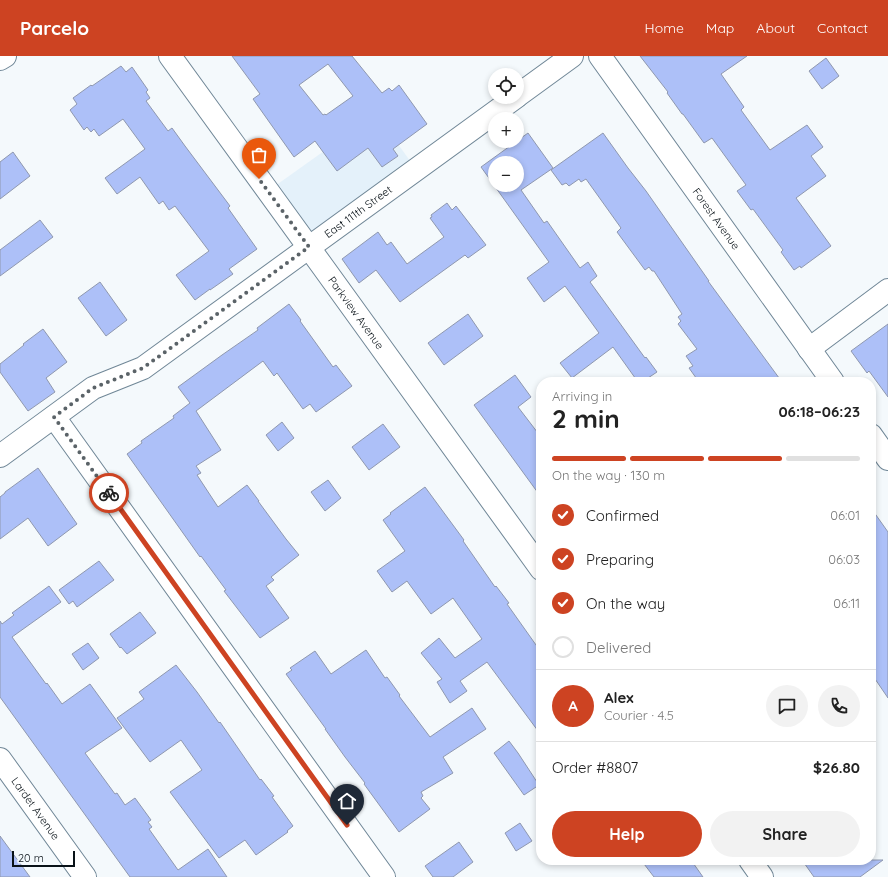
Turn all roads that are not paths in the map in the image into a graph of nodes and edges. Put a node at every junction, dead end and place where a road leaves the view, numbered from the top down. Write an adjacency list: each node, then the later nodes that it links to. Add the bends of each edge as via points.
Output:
1 (4, 56): 5 (street)
2 (170, 56): 8 (street, Parkview Avenue)
3 (572, 56): 6 (street, East 111th Street)
4 (600, 56): 10 (street, Forest Avenue)
5 (0, 59)
6 (524, 90)
7 (505, 104): 8 (street, East 111th Street)
8 (309, 247): 12 (street, East 111th Street, via 143,368 93,388); 16 (street, Parkview Avenue)
9 (888, 290): 10 (street)
10 (809, 349): 11 (street, Forest Avenue)
11 (829, 377)
12 (54, 417): 14 (street, East 111th Street); 20 (street)
13 (876, 442): 15 (street)
14 (0, 456)
15 (888, 459)
16 (536, 563)
17 (0, 759): 19 (street, Lardet Avenue)
18 (754, 865): 21 (street)
19 (85, 877)
20 (384, 877)
21 (762, 877)

